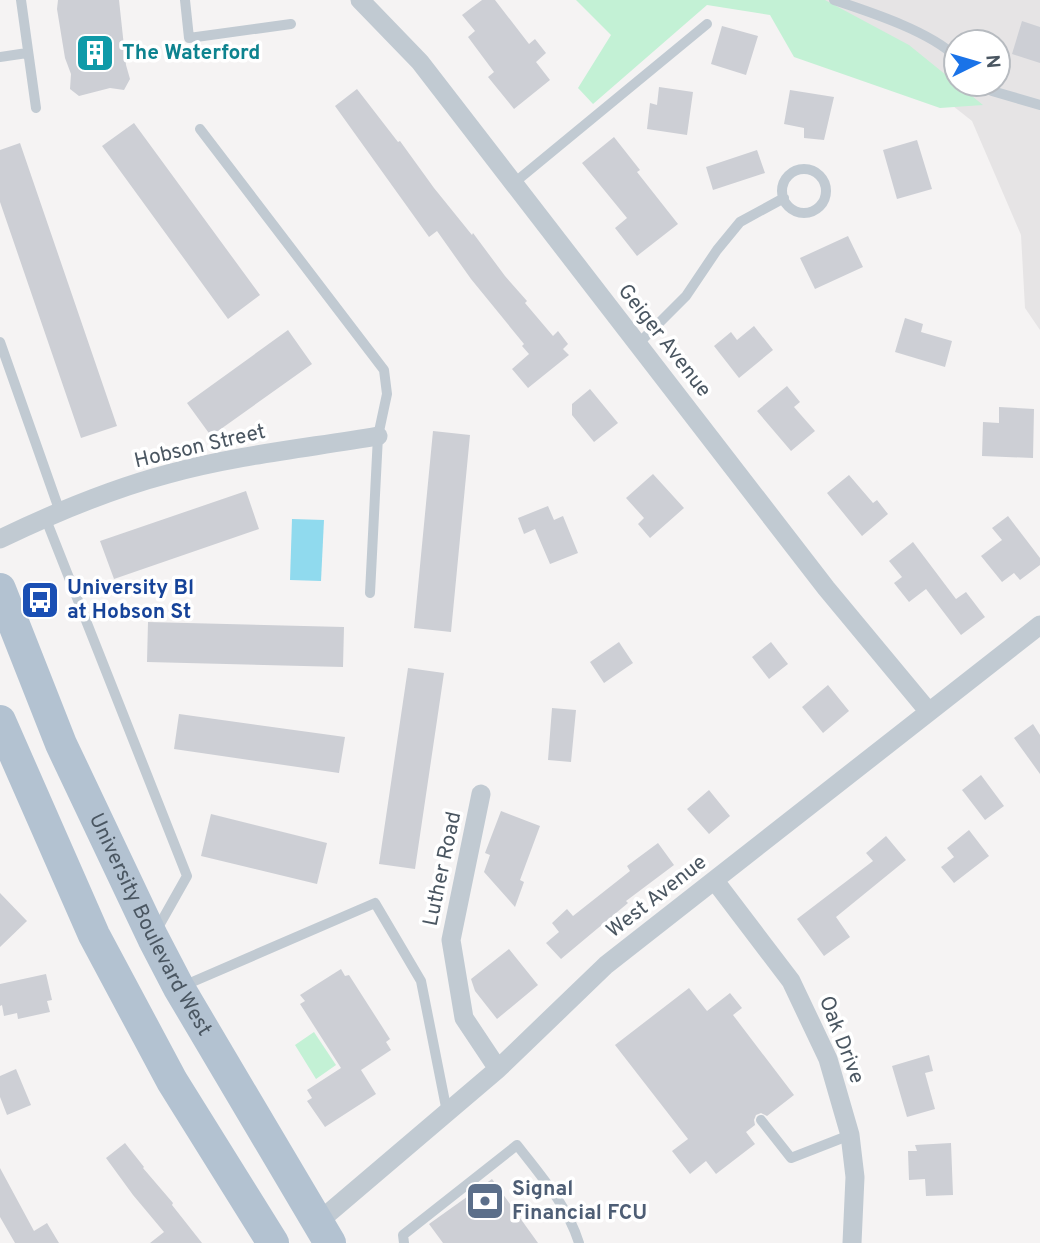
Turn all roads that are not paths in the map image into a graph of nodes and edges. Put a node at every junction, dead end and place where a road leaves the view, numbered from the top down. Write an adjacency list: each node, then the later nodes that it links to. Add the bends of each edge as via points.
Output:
1 (21, 0): 8 (lane)
2 (185, 0): 5 (lane, via 189,38)
3 (360, 0): 14 (street, Geiger Avenue, via 421,62)
4 (834, 0): 7 (lane, via 888,19)
5 (290, 24)
6 (707, 24): 14 (lane)
7 (942, 46)
8 (27, 53): 9 (lane); 12 (lane)
9 (0, 57)
10 (1012, 97): 11 (lane)
11 (1040, 105)
12 (36, 108)
13 (200, 129): 18 (lane, via 384,370 387,394)
14 (514, 183): 17 (street, Geiger Avenue)
15 (784, 198): 15 (lane, via 793,209 807,213 820,207 826,187 819,174 799,170 787,178); 17 (lane, via 740,222 669,316)
16 (0, 342): 19 (lane)
17 (638, 344): 24 (street, Geiger Avenue)
18 (378, 436): 19 (street, Hobson Street, via 168,474); 22 (lane)
19 (52, 514): 20 (street, Hobson Street); 28 (lane, via 187,876)
20 (0, 540)
21 (0, 589): 28 (main road, University Boulevard West, via 61,744)
22 (370, 593)
23 (1040, 625): 24 (street, West Avenue)
24 (929, 712): 27 (street, West Avenue)
25 (0, 721): 35 (main road, via 94,935 172,1081)
26 (481, 794): 30 (street, Luther Road, via 451,940 464,1018)
27 (715, 881): 30 (street, West Avenue, via 606,965); 33 (street, Oak Drive, via 797,991 828,1059)
28 (153, 938): 29 (main road, University Boulevard West)
29 (179, 988): 31 (lane, via 374,903 421,981); 34 (main road, University Boulevard West)
30 (498, 1069): 31 (street, West Avenue)
31 (447, 1112): 34 (street, West Avenue)
32 (761, 1120): 33 (lane, via 791,1158)
33 (850, 1135): 38 (street, Oak Drive, via 855,1177)
34 (324, 1233)
35 (273, 1243)
36 (404, 1243): 37 (lane, via 403,1235 517,1145 559,1199)
37 (579, 1243)
38 (852, 1243)

